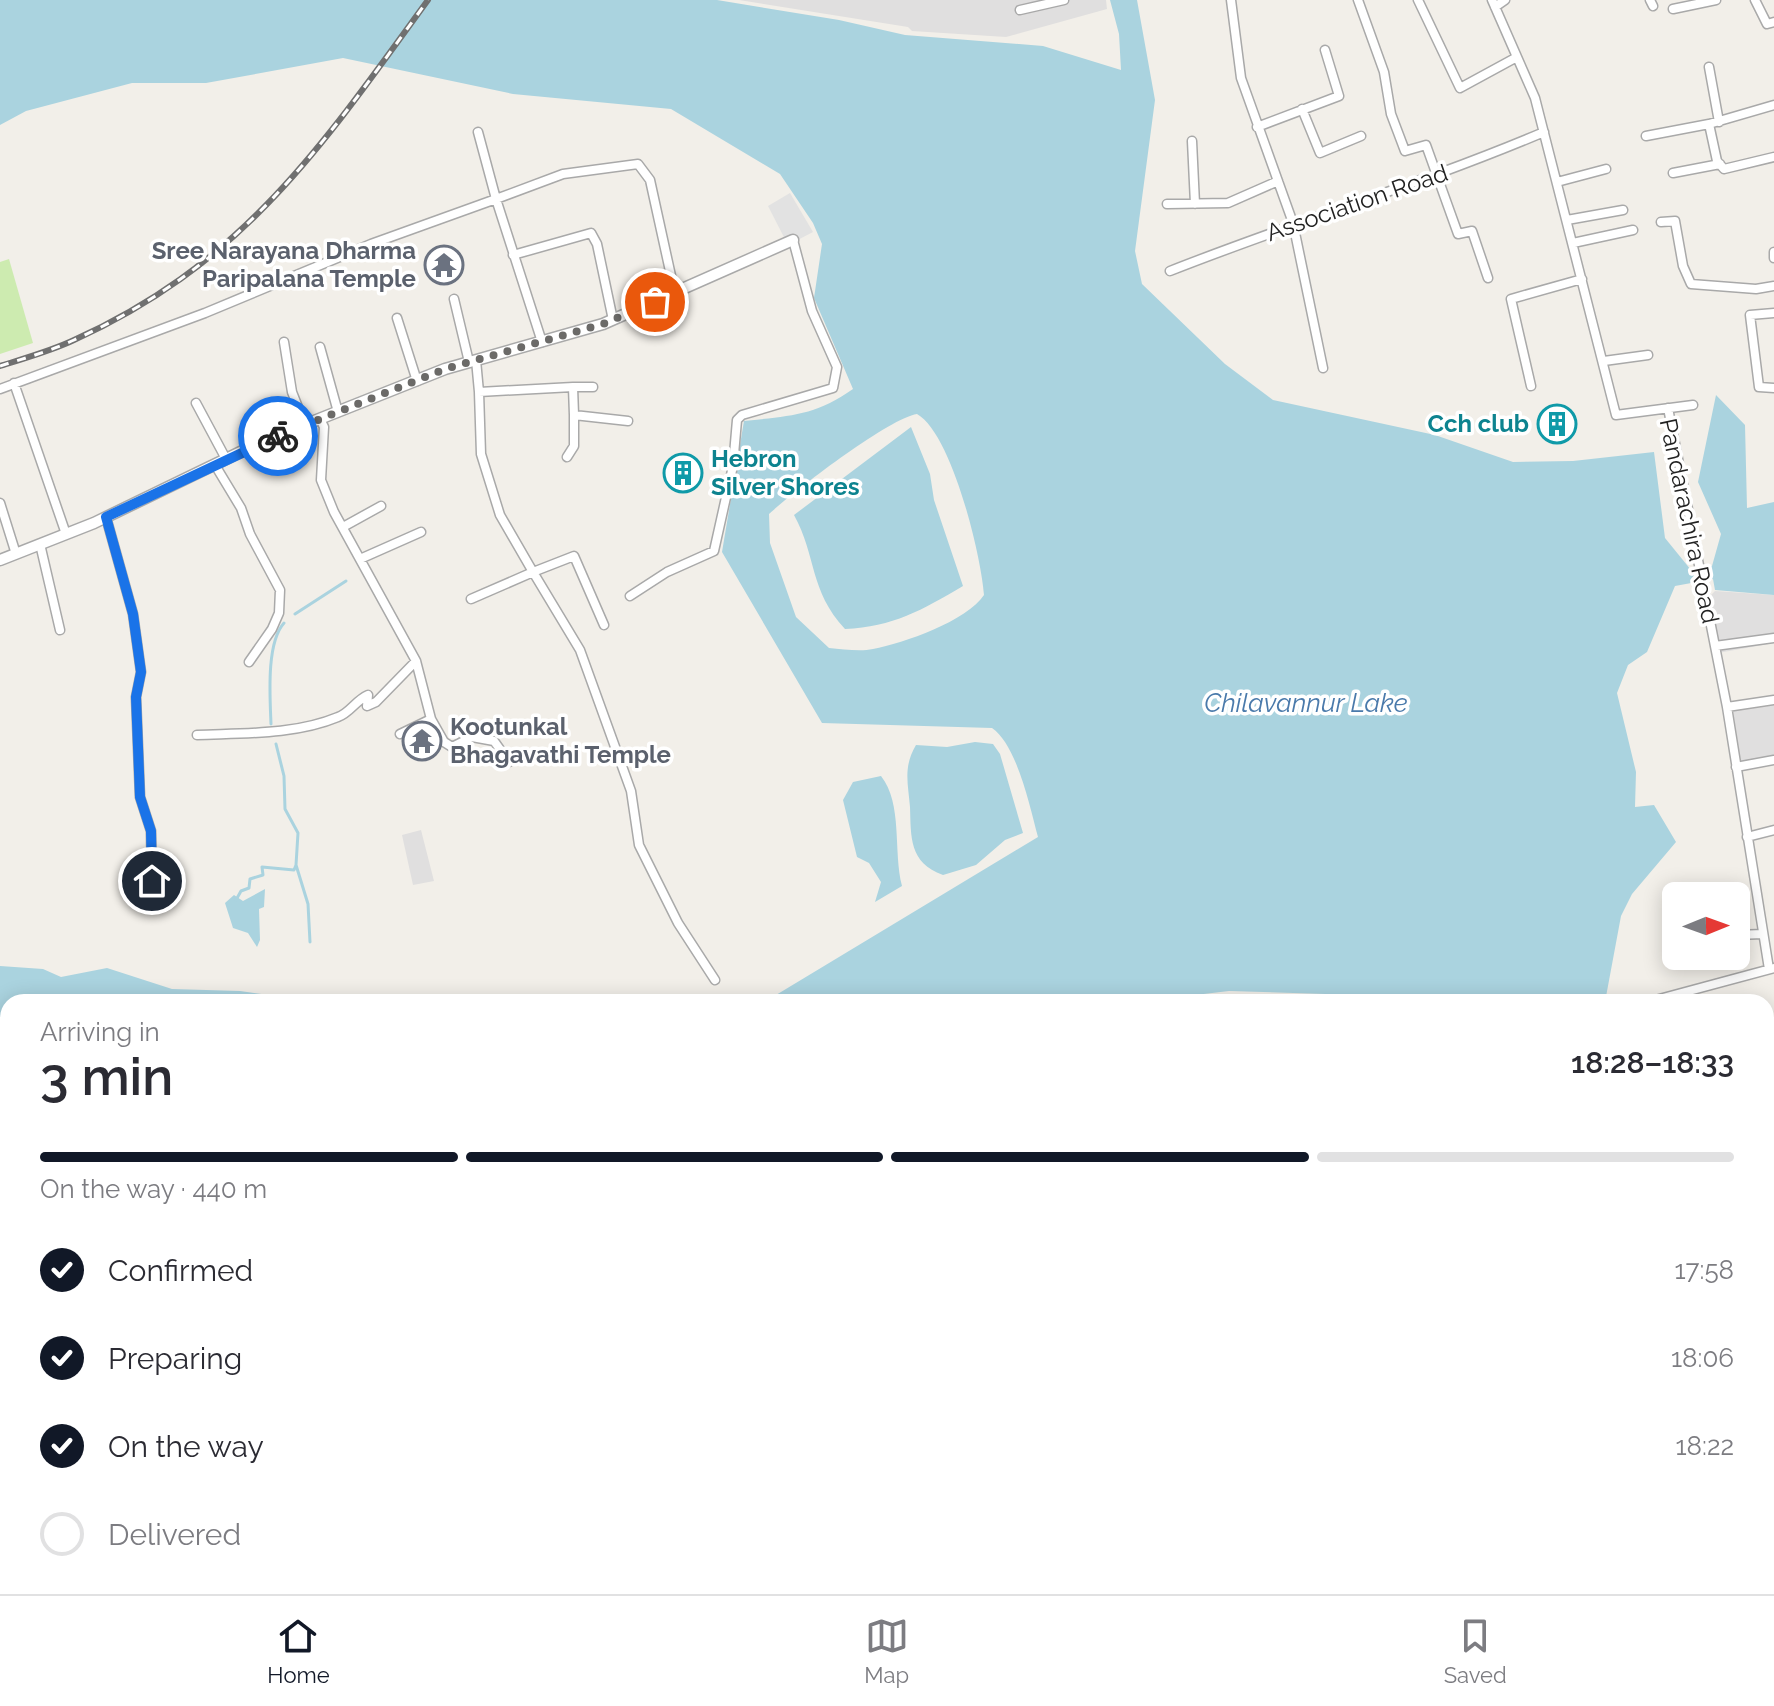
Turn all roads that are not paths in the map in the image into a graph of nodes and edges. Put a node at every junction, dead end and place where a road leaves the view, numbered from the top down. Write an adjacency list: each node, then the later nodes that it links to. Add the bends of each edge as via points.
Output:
1 (1064, 0): 10 (street)
2 (1231, 0): 19 (street, via 1241,78)
3 (1418, 0): 13 (street, via 1460,88)
4 (1505, 0): 8 (street)
5 (1716, 0): 9 (street)
6 (1755, 0): 11 (street, via 1767,24)
7 (1361, 1): 29 (street, via 1405,151 1426,145)
8 (1493, 3): 13 (street, Pandarachira Road)
9 (1673, 9)
10 (1020, 10)
11 (1774, 22)
12 (1325, 50): 16 (street, via 1339,96)
13 (1517, 57): 21 (street, Pandarachira Road)
14 (1709, 67): 17 (street)
15 (1774, 105): 17 (street)
16 (1302, 109): 19 (street); 22 (street, via 1320,153)
17 (1719, 122): 18 (street)
18 (1709, 124): 23 (street); 26 (street)
19 (1257, 127): 30 (street)
20 (478, 132): 32 (street)
21 (1544, 132): 29 (street, Association Road); 31 (street, Pandarachira Road)
22 (1361, 136)
23 (1646, 136)
24 (1192, 141): 34 (street)
25 (1774, 157): 26 (street, via 1724,169)
26 (1720, 164): 28 (street)
27 (1606, 169): 31 (street)
28 (1673, 173)
29 (1439, 176): 38 (street, Association Road); 46 (street, via 1458,234 1472,231)
30 (1278, 181): 34 (street, via 1228,203); 38 (street)
31 (1557, 182): 36 (street, Pandarachira Road)
32 (496, 199): 43 (street); 49 (street, via 563,174 638,164 650,180); 62 (street)
33 (1167, 204): 34 (street)
34 (1195, 204)
35 (1623, 210): 36 (street)
36 (1567, 220): 41 (street, Pandarachira Road)
37 (1661, 222): 48 (street, via 1675,221 1691,284)
38 (1293, 223): 45 (street, Association Road); 60 (street)
39 (1633, 230): 41 (street)
40 (793, 240): 49 (street); 91 (street, via 812,311 837,367 833,388 737,420 733,466 714,551)
41 (1573, 243): 47 (street, Pandarachira Road)
42 (1774, 252): 44 (street)
43 (513, 255): 53 (street, via 591,233); 55 (street)
44 (1774, 258)
45 (1170, 271)
46 (1488, 278)
47 (1582, 279): 59 (street, Pandarachira Road); 63 (street, via 1511,299)
48 (1774, 286)
49 (675, 294): 53 (street)
50 (454, 299): 58 (street)
51 (1774, 313): 66 (street, via 1750,315 1759,387)
52 (397, 318): 61 (street)
53 (613, 320): 55 (street)
54 (284, 342): 76 (street, via 292,392)
55 (542, 342): 58 (street)
56 (320, 347): 72 (street)
57 (1648, 355): 59 (street)
58 (472, 361): 61 (street); 68 (street)
59 (1604, 361): 71 (street, Pandarachira Road, via 1616,415)
60 (1323, 368)
61 (417, 381): 72 (street)
62 (14, 383): 67 (street); 85 (street)
63 (1531, 386)
64 (573, 387): 65 (street); 68 (street); 73 (street)
65 (593, 387)
66 (1774, 388)
67 (0, 389)
68 (479, 392): 90 (street, via 481,454 500,515)
69 (196, 403): 78 (street)
70 (1693, 405): 71 (street)
71 (1668, 408): 96 (street, Pandarachira Road)
72 (338, 412): 74 (street)
73 (574, 415): 75 (street); 77 (street, via 574,446)
74 (320, 419): 76 (street); 83 (street, via 321,480)
75 (628, 421)
76 (305, 425): 78 (street)
77 (567, 457)
78 (226, 459): 79 (street)
79 (215, 465): 82 (street); 98 (street, via 280,590 279,613)
80 (0, 503): 87 (street)
81 (381, 506): 83 (street)
82 (106, 517): 85 (street); 109 (street, via 133,614 141,672 136,697 140,797 152,839 152,887)
83 (343, 527): 88 (street)
84 (421, 532): 88 (street)
85 (66, 534): 86 (street)
86 (40, 544): 87 (street); 94 (street)
87 (16, 554): 89 (street)
88 (360, 559): 97 (street)
89 (0, 560)
90 (533, 572): 92 (street); 93 (street, via 574,556); 113 (street, via 580,650 631,791 639,845 678,923)
91 (630, 596)
92 (471, 599)
93 (604, 625)
94 (60, 630)
95 (1774, 638): 96 (street)
96 (1715, 646): 100 (street, Pandarachira Road)
97 (416, 661): 101 (street); 103 (street, via 372,705 367,706 368,695 342,716 290,728)
98 (249, 662)
99 (1774, 700): 100 (street)
100 (1727, 707): 106 (street, Pandarachira Road)
101 (431, 719): 102 (street); 105 (street, via 452,747 472,737 494,741)
102 (400, 734)
103 (197, 735)
104 (1774, 760): 106 (street)
105 (509, 762)
106 (1736, 767): 108 (street, Pandarachira Road)
107 (1774, 830): 108 (street)
108 (1747, 837): 111 (street, Pandarachira Road)
109 (160, 904)
110 (1750, 934): 111 (street)
111 (1763, 934): 112 (street, Pandarachira Road)
112 (1772, 968): 114 (street)
113 (715, 980)
114 (1690, 994)

